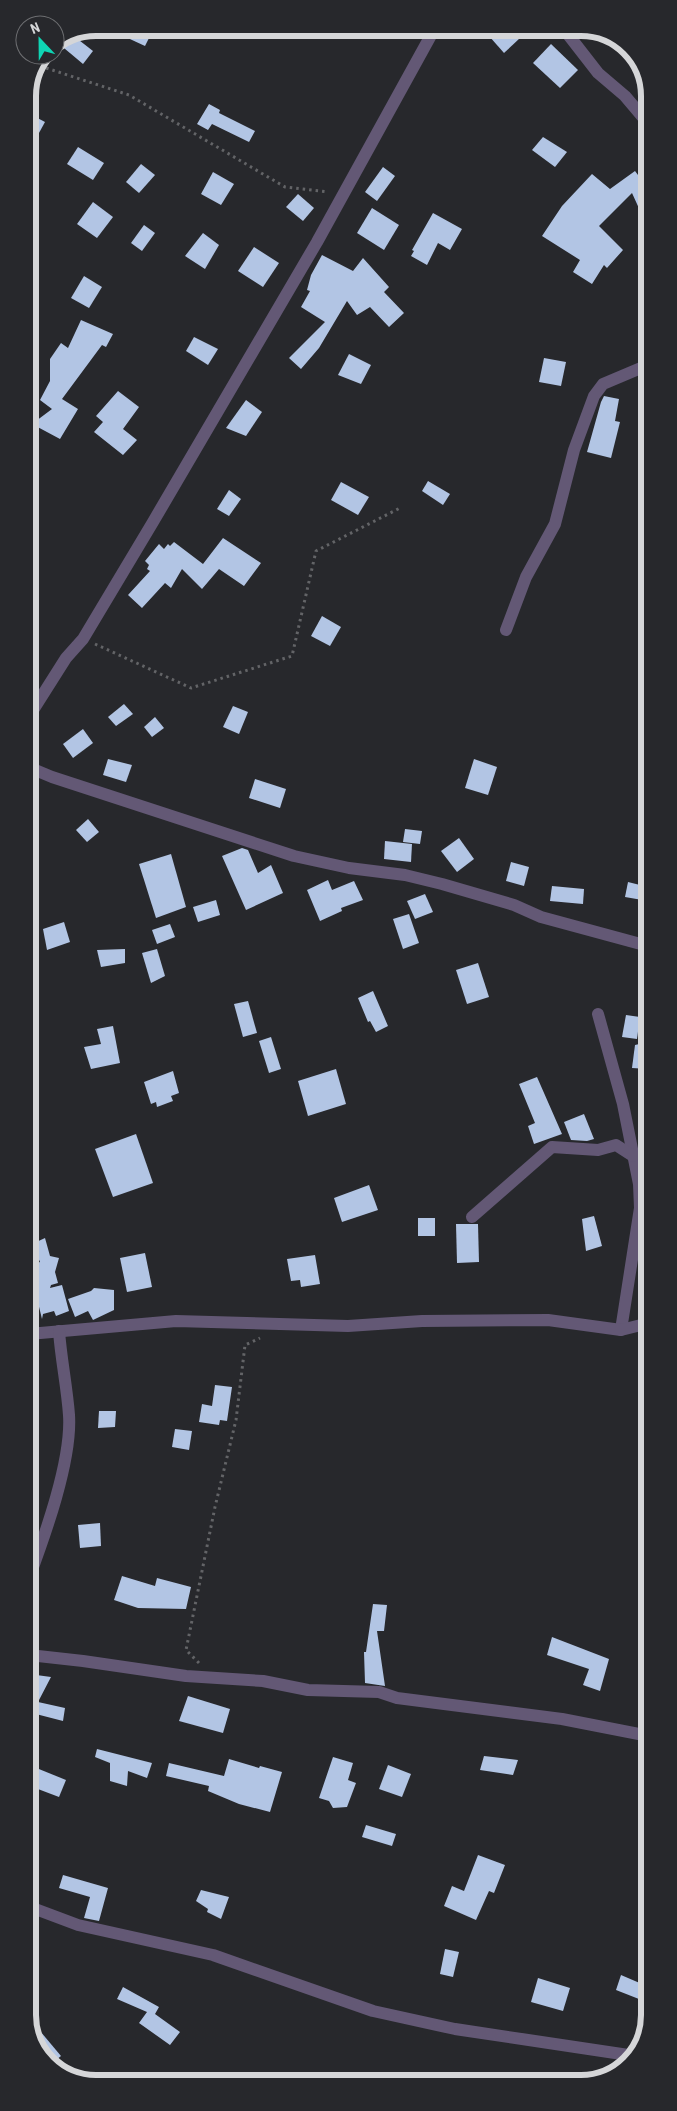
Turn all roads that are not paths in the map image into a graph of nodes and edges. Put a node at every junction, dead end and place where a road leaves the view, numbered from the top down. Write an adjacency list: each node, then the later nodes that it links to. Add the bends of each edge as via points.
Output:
1 (431, 36): 6 (street, via 297,276 83,639 66,658)
2 (569, 36): 3 (street, via 598,73)
3 (641, 115)
4 (641, 368): 5 (street, via 603,384 594,396 574,450 555,524 526,577)
5 (506, 630)
6 (36, 705)
7 (36, 771): 8 (street, via 294,856 442,884 514,905 541,917)
8 (641, 944)
9 (598, 1014): 10 (street, via 623,1104)
10 (633, 1156): 11 (street, via 616,1145 598,1150 552,1148); 13 (street, via 640,1208)
11 (472, 1217)
12 (641, 1326): 13 (street)
13 (621, 1330): 14 (street, via 548,1320 422,1321 348,1326 176,1321)
14 (58, 1331): 15 (street); 16 (street, via 69,1416 66,1455)
15 (36, 1333)
16 (36, 1557)
17 (36, 1656): 18 (street, via 186,1676 263,1681 308,1690 379,1692 397,1698 562,1719)
18 (641, 1734)
19 (36, 1909): 20 (street, via 78,1926 213,1955 373,2011 455,2029)
20 (625, 2055)

